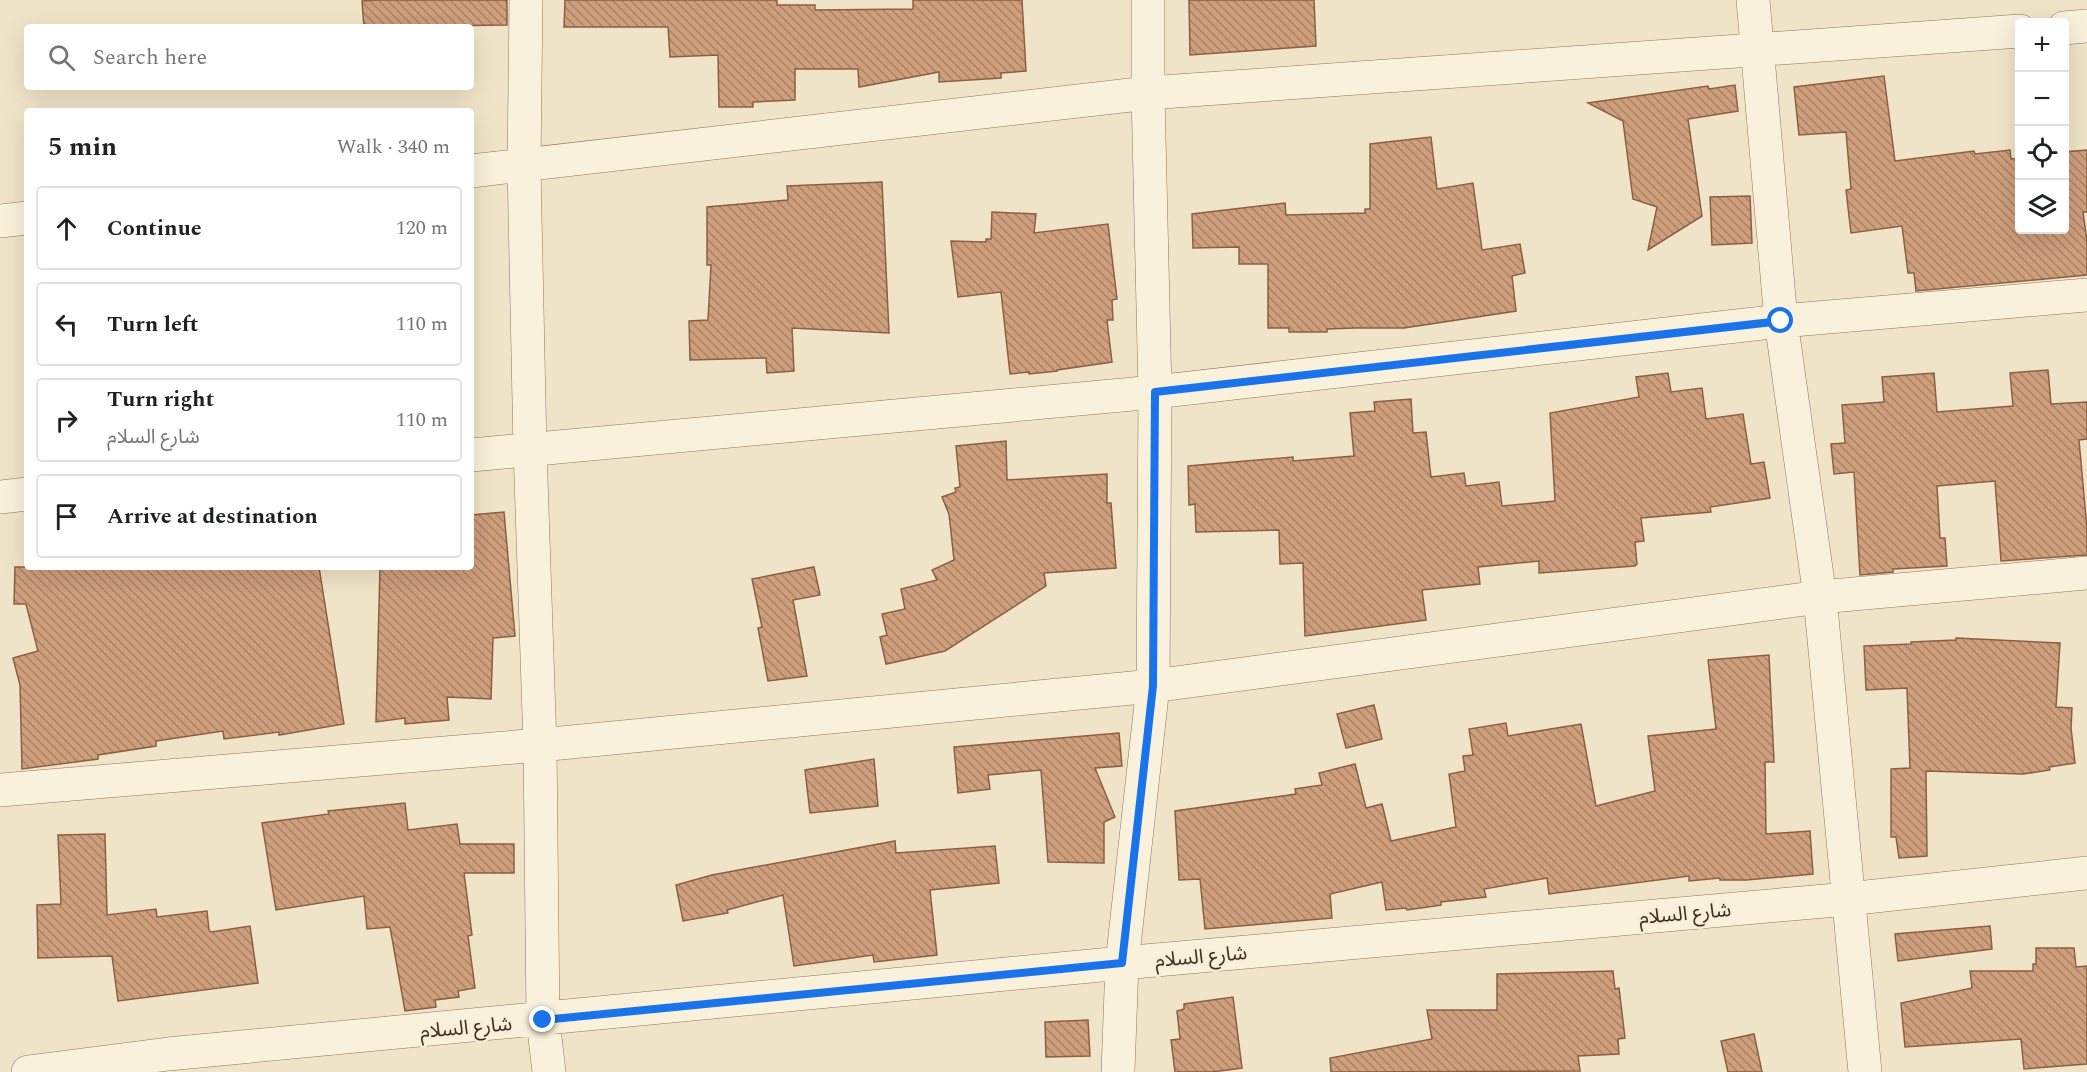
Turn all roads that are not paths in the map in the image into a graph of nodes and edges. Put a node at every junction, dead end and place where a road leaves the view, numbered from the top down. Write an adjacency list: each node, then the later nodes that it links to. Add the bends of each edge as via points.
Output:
1 (526, 0): 9 (street)
2 (1148, 0): 8 (street)
3 (1753, 0): 7 (street)
4 (2087, 26): 5 (street)
5 (2069, 28)
6 (2015, 31): 7 (street)
7 (1756, 51): 8 (street); 14 (street)
8 (1148, 93): 9 (street); 15 (street)
9 (524, 166): 10 (street); 16 (street)
10 (474, 171)
11 (24, 218): 12 (street)
12 (0, 221)
13 (2087, 295): 14 (street)
14 (1781, 321): 15 (street); 21 (street)
15 (1155, 392): 16 (street); 22 (street)
16 (530, 449): 17 (street); 23 (street)
17 (474, 454)
18 (24, 495): 19 (street)
19 (0, 497)
20 (2087, 573): 21 (street)
21 (1820, 597): 22 (street); 26 (street)
22 (1153, 686): 23 (street); 27 (street)
23 (540, 745): 24 (street); 28 (street)
24 (0, 789)
25 (2087, 873): 26 (street, شارع السلام)
26 (1848, 899): 27 (street, شارع السلام); 32 (street)
27 (1122, 963): 28 (street, شارع السلام); 31 (street)
28 (543, 1020): 29 (street, شارع السلام, via 168,1054); 30 (street)
29 (28, 1072)
30 (549, 1072)
31 (1118, 1072)
32 (1865, 1072)

